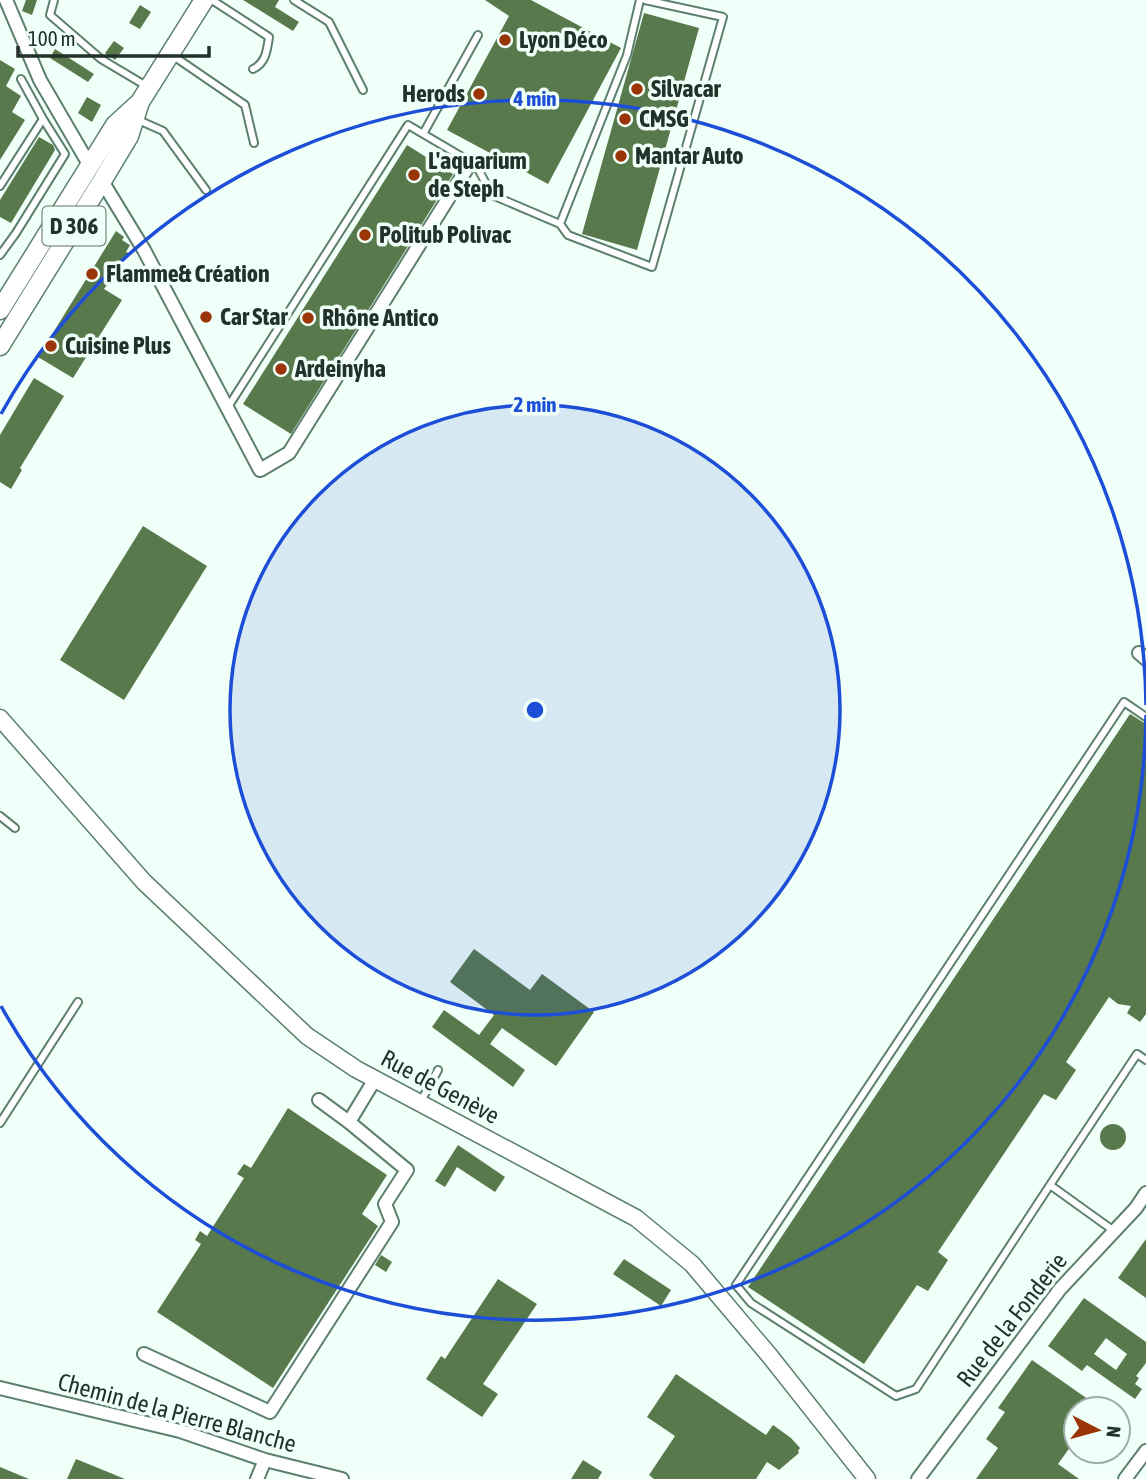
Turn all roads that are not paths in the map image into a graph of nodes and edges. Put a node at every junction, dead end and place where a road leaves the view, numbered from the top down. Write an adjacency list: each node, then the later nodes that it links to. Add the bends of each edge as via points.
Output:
1 (54, 0): 12 (lane, via 50,15 101,59)
2 (204, 0): 8 (main road, D 306)
3 (212, 0): 9 (lane, via 269,37 266,57)
4 (294, 0): 11 (lane, via 329,22)
5 (643, 0): 21 (lane, via 627,55); 21 (lane, via 723,18 652,267 568,235)
6 (4, 5): 17 (street, via 40,80)
7 (478, 35): 14 (lane)
8 (171, 54): 12 (main road, D 306); 15 (lane, via 244,105)
9 (253, 69)
10 (22, 79): 13 (lane)
11 (363, 90)
12 (141, 103): 17 (main road, D 306, via 115,125); 18 (main road, D 306); 20 (lane)
13 (43, 119): 19 (lane); 22 (lane, via 65,154)
14 (423, 134): 16 (lane); 27 (lane, via 408,125)
15 (254, 143)
16 (471, 162): 21 (lane, via 492,195); 27 (street, via 289,453 260,470)
17 (90, 166): 23 (main road, D 306)
18 (102, 181): 26 (main road, D 306); 27 (street, via 144,250)
19 (0, 186)
20 (206, 190)
21 (560, 224)
22 (0, 255)
23 (12, 291): 24 (main road, D 306); 25 (main road)
24 (0, 310)
25 (0, 319)
26 (0, 346)
27 (227, 408)
28 (1146, 717): 40 (lane, via 1124,702 736,1285 751,1303 896,1396 916,1389)
29 (0, 718): 35 (street, Rue de Genève, via 144,882 307,1036)
30 (0, 816): 31 (lane)
31 (16, 828)
32 (78, 1002): 39 (lane)
33 (1146, 1060): 40 (lane, via 1137,1054)
34 (438, 1070): 37 (lane)
35 (375, 1079): 37 (street, Rue de Genève); 38 (street)
36 (319, 1100): 38 (street)
37 (420, 1103): 49 (street, Rue de Genève, via 635,1219 692,1264)
38 (349, 1122): 43 (street, via 407,1170 385,1204 392,1222 270,1412)
39 (0, 1123)
40 (1050, 1185): 42 (lane)
41 (1146, 1193): 42 (street, Rue de la Fonderie)
42 (1114, 1231): 50 (street, Rue de la Fonderie, via 1060,1289)
43 (144, 1354)
44 (0, 1388): 46 (street, Chemin de la Pierre Blanche, via 180,1432)
45 (1146, 1451): 51 (street)
46 (265, 1460): 47 (street); 48 (street, Chemin de la Pierre Blanche)
47 (257, 1479)
48 (342, 1479)
49 (867, 1479)
50 (918, 1479)
51 (1125, 1479)

